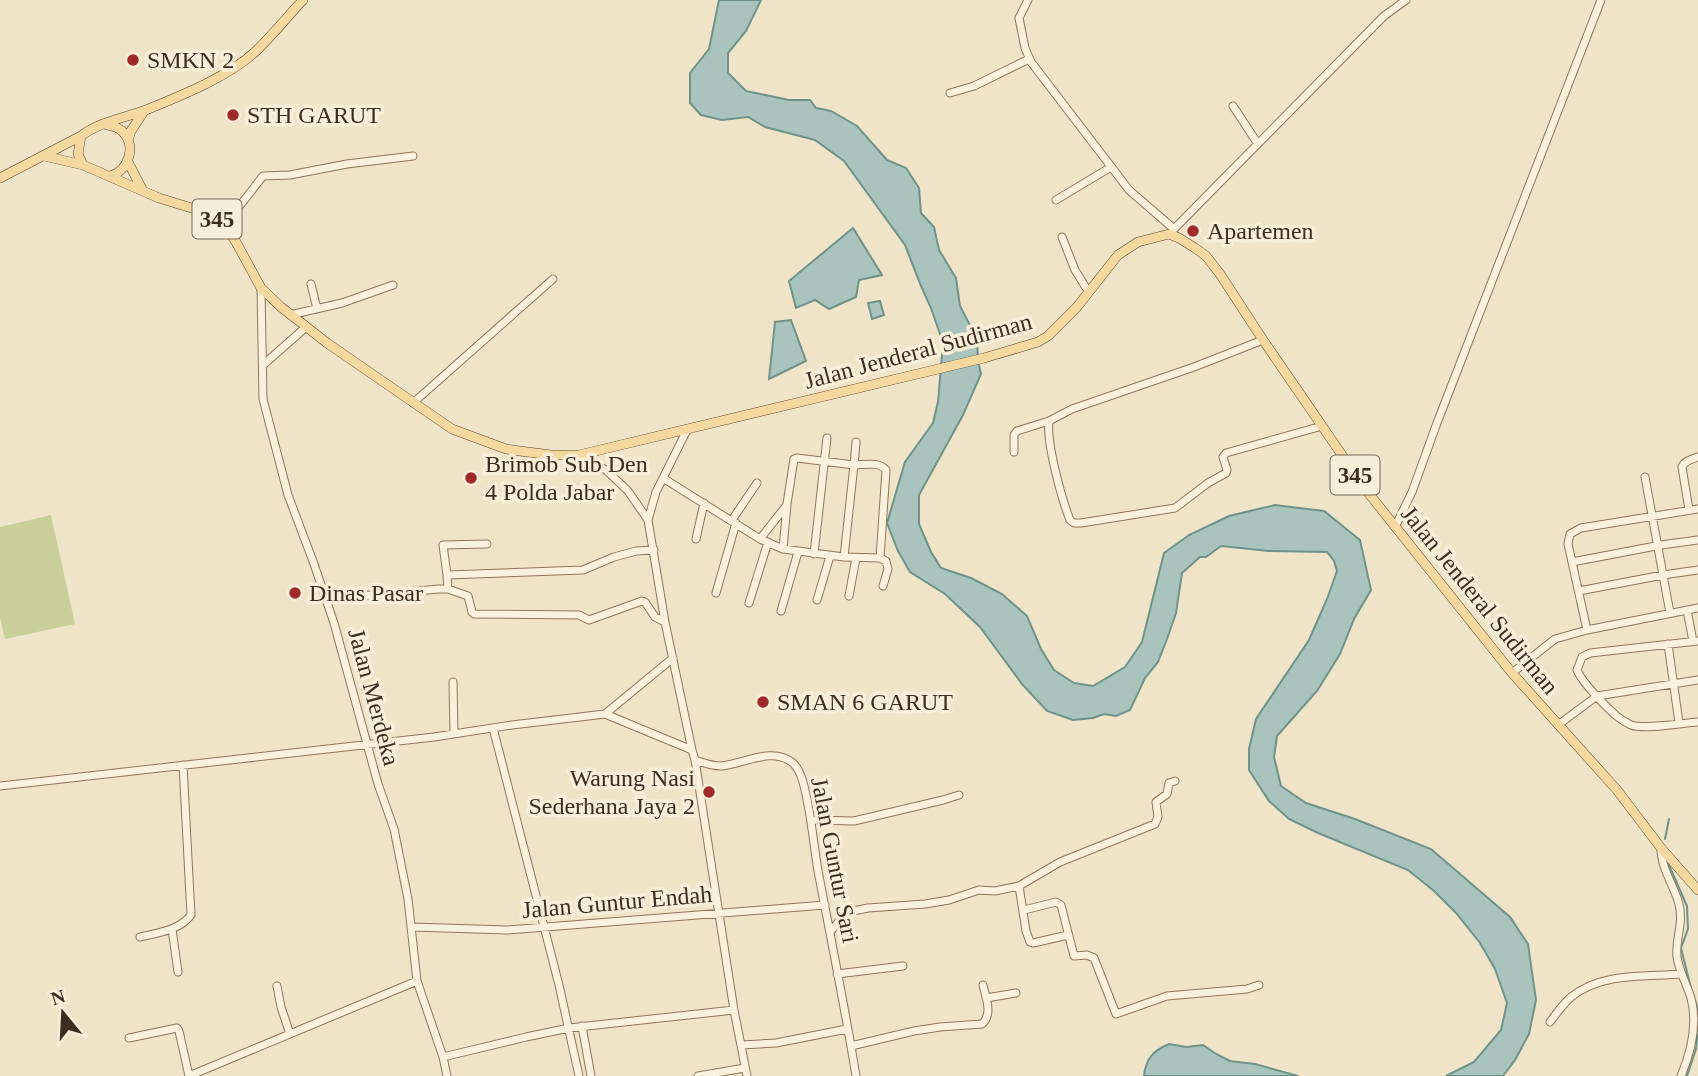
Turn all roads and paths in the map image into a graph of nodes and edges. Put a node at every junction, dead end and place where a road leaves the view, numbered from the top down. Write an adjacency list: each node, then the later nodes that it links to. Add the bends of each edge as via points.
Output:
1 (303, 0): 8 (main road, via 234,68)
2 (1028, 0): 5 (street, via 1019,18)
3 (1406, 0): 12 (street, via 1384,16)
4 (1601, 0): 56 (street)
5 (1029, 59): 6 (street); 17 (street)
6 (950, 93)
7 (1233, 106): 12 (street)
8 (145, 110): 9 (main road); 11 (main road)
9 (105, 124): 10 (main road); 11 (main road, via 120,130)
10 (81, 136): 13 (main road); 16 (main road, via 78,154)
11 (128, 140): 15 (main road)
12 (1258, 144): 23 (street)
13 (44, 156): 16 (main road, 345); 19 (main road)
14 (413, 156): 22 (street, via 263,176)
15 (128, 162): 18 (main road, via 119,173); 20 (main road)
16 (83, 165): 18 (main road, 345)
17 (1111, 167): 21 (street); 23 (street)
18 (108, 176): 20 (main road, 345)
19 (0, 178)
20 (142, 189): 22 (main road, 345)
21 (1056, 200)
22 (222, 222): 28 (main road, Jalan Jenderal Sudirman / 345)
23 (1171, 232): 29 (main road, Jalan Jenderal Sudirman / 345, via 1125,249); 33 (main road, Jalan Jenderal Sudirman / 345, via 1206,256)
24 (1062, 237): 29 (street)
25 (553, 279): 35 (street)
26 (311, 284): 30 (street)
27 (393, 285): 30 (street)
28 (261, 288): 31 (main road, Jalan Jenderal Sudirman / 345); 34 (street, Jalan Merdeka)
29 (1088, 291): 38 (main road, Jalan Jenderal Sudirman / 345, via 1038,342)
30 (317, 309): 31 (street)
31 (290, 315): 32 (main road, Jalan Jenderal Sudirman / 345)
32 (306, 328): 34 (street); 35 (main road, Jalan Jenderal Sudirman / 345)
33 (1263, 340): 36 (street); 37 (main road, Jalan Jenderal Sudirman / 345)
34 (263, 365): 79 (street, Jalan Merdeka, via 263,399 288,495)
35 (414, 402): 42 (main road, Jalan Jenderal Sudirman / 345, via 452,429 506,449)
36 (1049, 421): 37 (street, via 1057,476 1074,523 1175,508 1226,474 1226,453); 41 (street, via 1017,431)
37 (1322, 426): 56 (main road, Jalan Jenderal Sudirman / 345)
38 (687, 430): 42 (main road, Jalan Jenderal Sudirman / 345); 47 (street)
39 (827, 438): 44 (street)
40 (856, 442): 45 (street)
41 (1014, 452)
42 (579, 455): 54 (street, via 606,470)
43 (1698, 457): 52 (street, via 1682,467)
44 (825, 460): 45 (street); 50 (street, via 794,459); 65 (street)
45 (854, 465): 67 (street); 69 (street, via 879,464 886,470)
46 (1645, 477): 53 (street)
47 (663, 478): 49 (street); 54 (street)
48 (757, 483): 55 (street)
49 (704, 503): 55 (street); 57 (street)
50 (787, 504): 58 (street); 63 (street)
51 (1698, 509): 52 (street)
52 (1689, 510): 53 (street)
53 (1652, 516): 61 (street); 70 (street, via 1572,532 1568,541)
54 (648, 520): 62 (street)
55 (734, 522): 58 (street); 77 (street)
56 (1395, 527): 91 (main road, Jalan Jenderal Sudirman / 345)
57 (696, 539)
58 (764, 540): 63 (street); 81 (street)
59 (1698, 540): 61 (street)
60 (487, 544): 72 (street, via 444,544)
61 (1658, 545): 70 (street); 73 (street)
62 (654, 550): 72 (street, via 614,557 583,570); 86 (street)
63 (783, 550): 64 (street)
64 (798, 552): 65 (street); 84 (street)
65 (814, 554): 66 (street)
66 (830, 556): 67 (street); 80 (street)
67 (844, 557): 68 (street)
68 (856, 558): 69 (street); 78 (street)
69 (880, 558): 74 (street, via 887,566)
70 (1572, 562): 76 (street)
71 (1698, 570): 73 (street)
72 (447, 575): 75 (street)
73 (1663, 575): 76 (street); 85 (street)
74 (883, 586)
75 (448, 589): 79 (street); 86 (street, via 468,596 474,614 580,615 589,620 642,601)
76 (1579, 591): 87 (street)
77 (716, 593)
78 (849, 596)
79 (326, 599): 102 (street, Jalan Merdeka)
80 (817, 600)
81 (749, 603)
82 (1698, 608): 83 (street)
83 (1687, 610): 85 (street); 88 (street)
84 (781, 611)
85 (1670, 613): 87 (street)
86 (665, 622): 90 (street)
87 (1587, 629): 91 (street, via 1555,639)
88 (1695, 639): 89 (street)
89 (1668, 644): 94 (street); 95 (street, via 1585,656 1578,672)
90 (673, 658): 96 (street); 103 (street)
91 (1512, 673): 99 (main road, Jalan Jenderal Sudirman / 345)
92 (1698, 680): 94 (street)
93 (453, 682): 101 (street)
94 (1674, 682): 95 (street); 98 (street)
95 (1597, 696): 98 (street, via 1634,726); 99 (street)
96 (605, 714): 100 (street); 103 (street)
97 (1698, 722): 98 (street)
98 (1679, 723)
99 (1558, 725): 110 (main road, Jalan Jenderal Sudirman / 345, via 1617,790)
100 (493, 728): 101 (street); 117 (street)
101 (454, 734): 102 (street)
102 (367, 744): 105 (street); 116 (street, Jalan Merdeka, via 394,830)
103 (692, 750): 104 (street)
104 (695, 760): 109 (street, Jalan Guntur Sari, via 718,766 769,755 781,757 800,772); 115 (street)
105 (183, 765): 107 (street); 118 (street, via 191,912)
106 (1175, 781): 111 (street, via 1157,802 1156,823 1060,862)
107 (0, 786)
108 (959, 794): 109 (street, via 854,821)
109 (811, 820): 113 (street, Jalan Guntur Sari)
110 (1661, 848): 112 (main road, Jalan Jenderal Sudirman / 345); 125 (street, via 1682,919 1677,956)
111 (1019, 886): 114 (street); 119 (street, via 979,890 925,904 853,911)
112 (1698, 890)
113 (825, 905): 115 (street, Jalan Guntur Endah); 119 (street, Jalan Guntur Sari)
114 (1024, 910): 120 (street, via 1060,903); 120 (street, via 1031,942)
115 (719, 914): 117 (street, Jalan Guntur Endah); 132 (street)
116 (412, 927): 117 (street, Jalan Guntur Endah); 126 (street, Jalan Merdeka)
117 (544, 928): 135 (street)
118 (172, 929): 121 (street); 123 (street)
119 (830, 932): 124 (street, Jalan Guntur Sari)
120 (1068, 935): 128 (street, via 1074,956 1094,958 1116,1014 1167,996)
121 (140, 937)
122 (903, 967): 124 (street)
123 (177, 972)
124 (837, 974): 136 (street, Jalan Guntur Sari)
125 (1682, 975): 133 (street, via 1598,982 1570,998); 149 (street, via 1695,1017)
126 (417, 981): 137 (street); 141 (street, Jalan Merdeka)
127 (983, 985): 131 (street)
128 (1259, 985)
129 (277, 986): 137 (street)
130 (1016, 993): 131 (street)
131 (986, 998): 140 (street, via 988,1015 982,1024 914,1031)
132 (734, 1010): 134 (street); 139 (street)
133 (1550, 1022)
134 (582, 1026): 135 (street); 146 (street)
135 (569, 1028): 141 (street); 145 (street)
136 (847, 1029): 139 (street); 140 (street, Jalan Guntur Sari)
137 (290, 1034): 143 (street)
138 (129, 1038): 143 (street, via 177,1028)
139 (742, 1045): 142 (street)
140 (851, 1046): 148 (street, Jalan Guntur Sari)
141 (443, 1058): 144 (street, Jalan Merdeka)
142 (746, 1072): 147 (street)
143 (189, 1076)
144 (447, 1076)
145 (579, 1076)
146 (591, 1076)
147 (698, 1076)
148 (856, 1076)
149 (1681, 1076)

